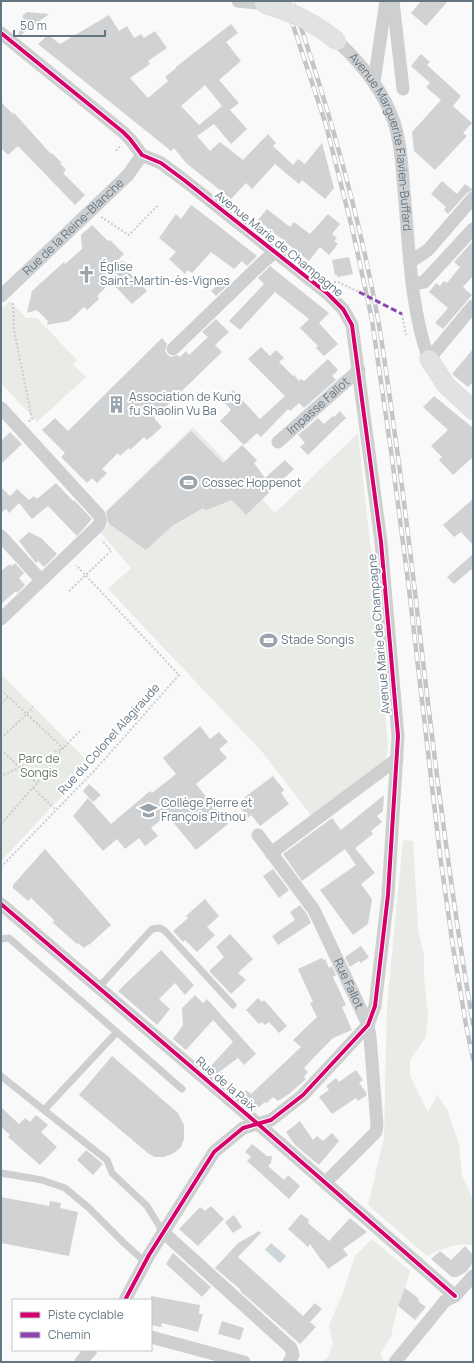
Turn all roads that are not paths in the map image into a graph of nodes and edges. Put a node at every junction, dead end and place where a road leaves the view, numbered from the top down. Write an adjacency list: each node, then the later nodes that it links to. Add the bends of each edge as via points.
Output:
1 (238, 1): 4 (street, Avenue Marguerite Flavien-Buffard)
2 (386, 1): 7 (street)
3 (393, 1): 8 (street)
4 (264, 4): 6 (main road, Avenue Marguerite Flavien-Buffard, bridge, via 307,20)
5 (1, 33): 9 (street, via 130,138)
6 (337, 41): 7 (street, Avenue Marguerite Flavien-Buffard)
7 (374, 82): 13 (street, Avenue Marguerite Flavien-Buffard, via 390,112 398,139)
8 (403, 89)
9 (142, 155): 12 (street, Avenue Marie de Champagne, via 161,163); 15 (street, Rue de la Reine-Blanche, via 128,175)
10 (473, 198): 13 (street, via 428,250)
11 (473, 229): 14 (street, via 424,282)
12 (275, 252): 17 (street, Avenue Marie de Champagne); 19 (street, Avenue Marie de Champagne, via 343,309 352,325)
13 (410, 262): 14 (street, Avenue Marguerite Flavien-Buffard)
14 (412, 284): 18 (street, Avenue Marguerite Flavien-Buffard, via 422,341)
15 (1, 296)
16 (473, 306): 18 (street)
17 (173, 349)
18 (429, 359): 21 (main road, via 446,386)
19 (359, 370): 22 (street, Impasse Fallot); 26 (street, Avenue Marie de Champagne, via 381,542 398,736)
20 (1, 408): 24 (street, via 99,515 101,522)
21 (473, 410)
22 (278, 442)
23 (1, 536): 24 (street)
24 (41, 580): 25 (street)
25 (1, 619)
26 (397, 759): 28 (street); 33 (street, Avenue Marie de Champagne, via 387,902 375,1006)
27 (258, 835): 28 (street, Rue Fallot)
28 (271, 853): 33 (street, Rue Fallot, via 314,910)
29 (1, 904): 31 (street, Rue de la Paix)
30 (1, 939): 34 (lane, via 9,938)
31 (99, 987): 32 (lane, via 152,929 160,928); 38 (street, Rue de la Paix)
32 (233, 1005)
33 (368, 1026): 38 (street, Avenue Marie de Champagne, via 303,1095 271,1120); 40 (street, Rue Fallot, via 376,1132)
34 (117, 1032): 36 (lane); 37 (lane)
35 (1, 1076): 37 (lane)
36 (182, 1089)
37 (44, 1110): 41 (lane, via 107,1160 112,1173 147,1206)
38 (258, 1124): 40 (street, Rue de la Paix); 41 (street, Avenue Marie de Champagne, via 243,1128 214,1152)
39 (1, 1173): 42 (lane, via 42,1180 65,1188)
40 (324, 1183): 44 (street, Rue de la Paix)
41 (163, 1232): 42 (street, Avenue Marie de Champagne); 50 (street, via 291,1348 293,1355)
42 (146, 1262): 45 (street, Avenue Marie de Champagne)
43 (473, 1276): 44 (street)
44 (455, 1296): 51 (street, via 445,1301)
45 (126, 1299)
46 (152, 1337): 49 (street)
47 (89, 1351): 48 (street)
48 (81, 1362)
49 (244, 1362)
50 (289, 1362)
51 (395, 1362)

